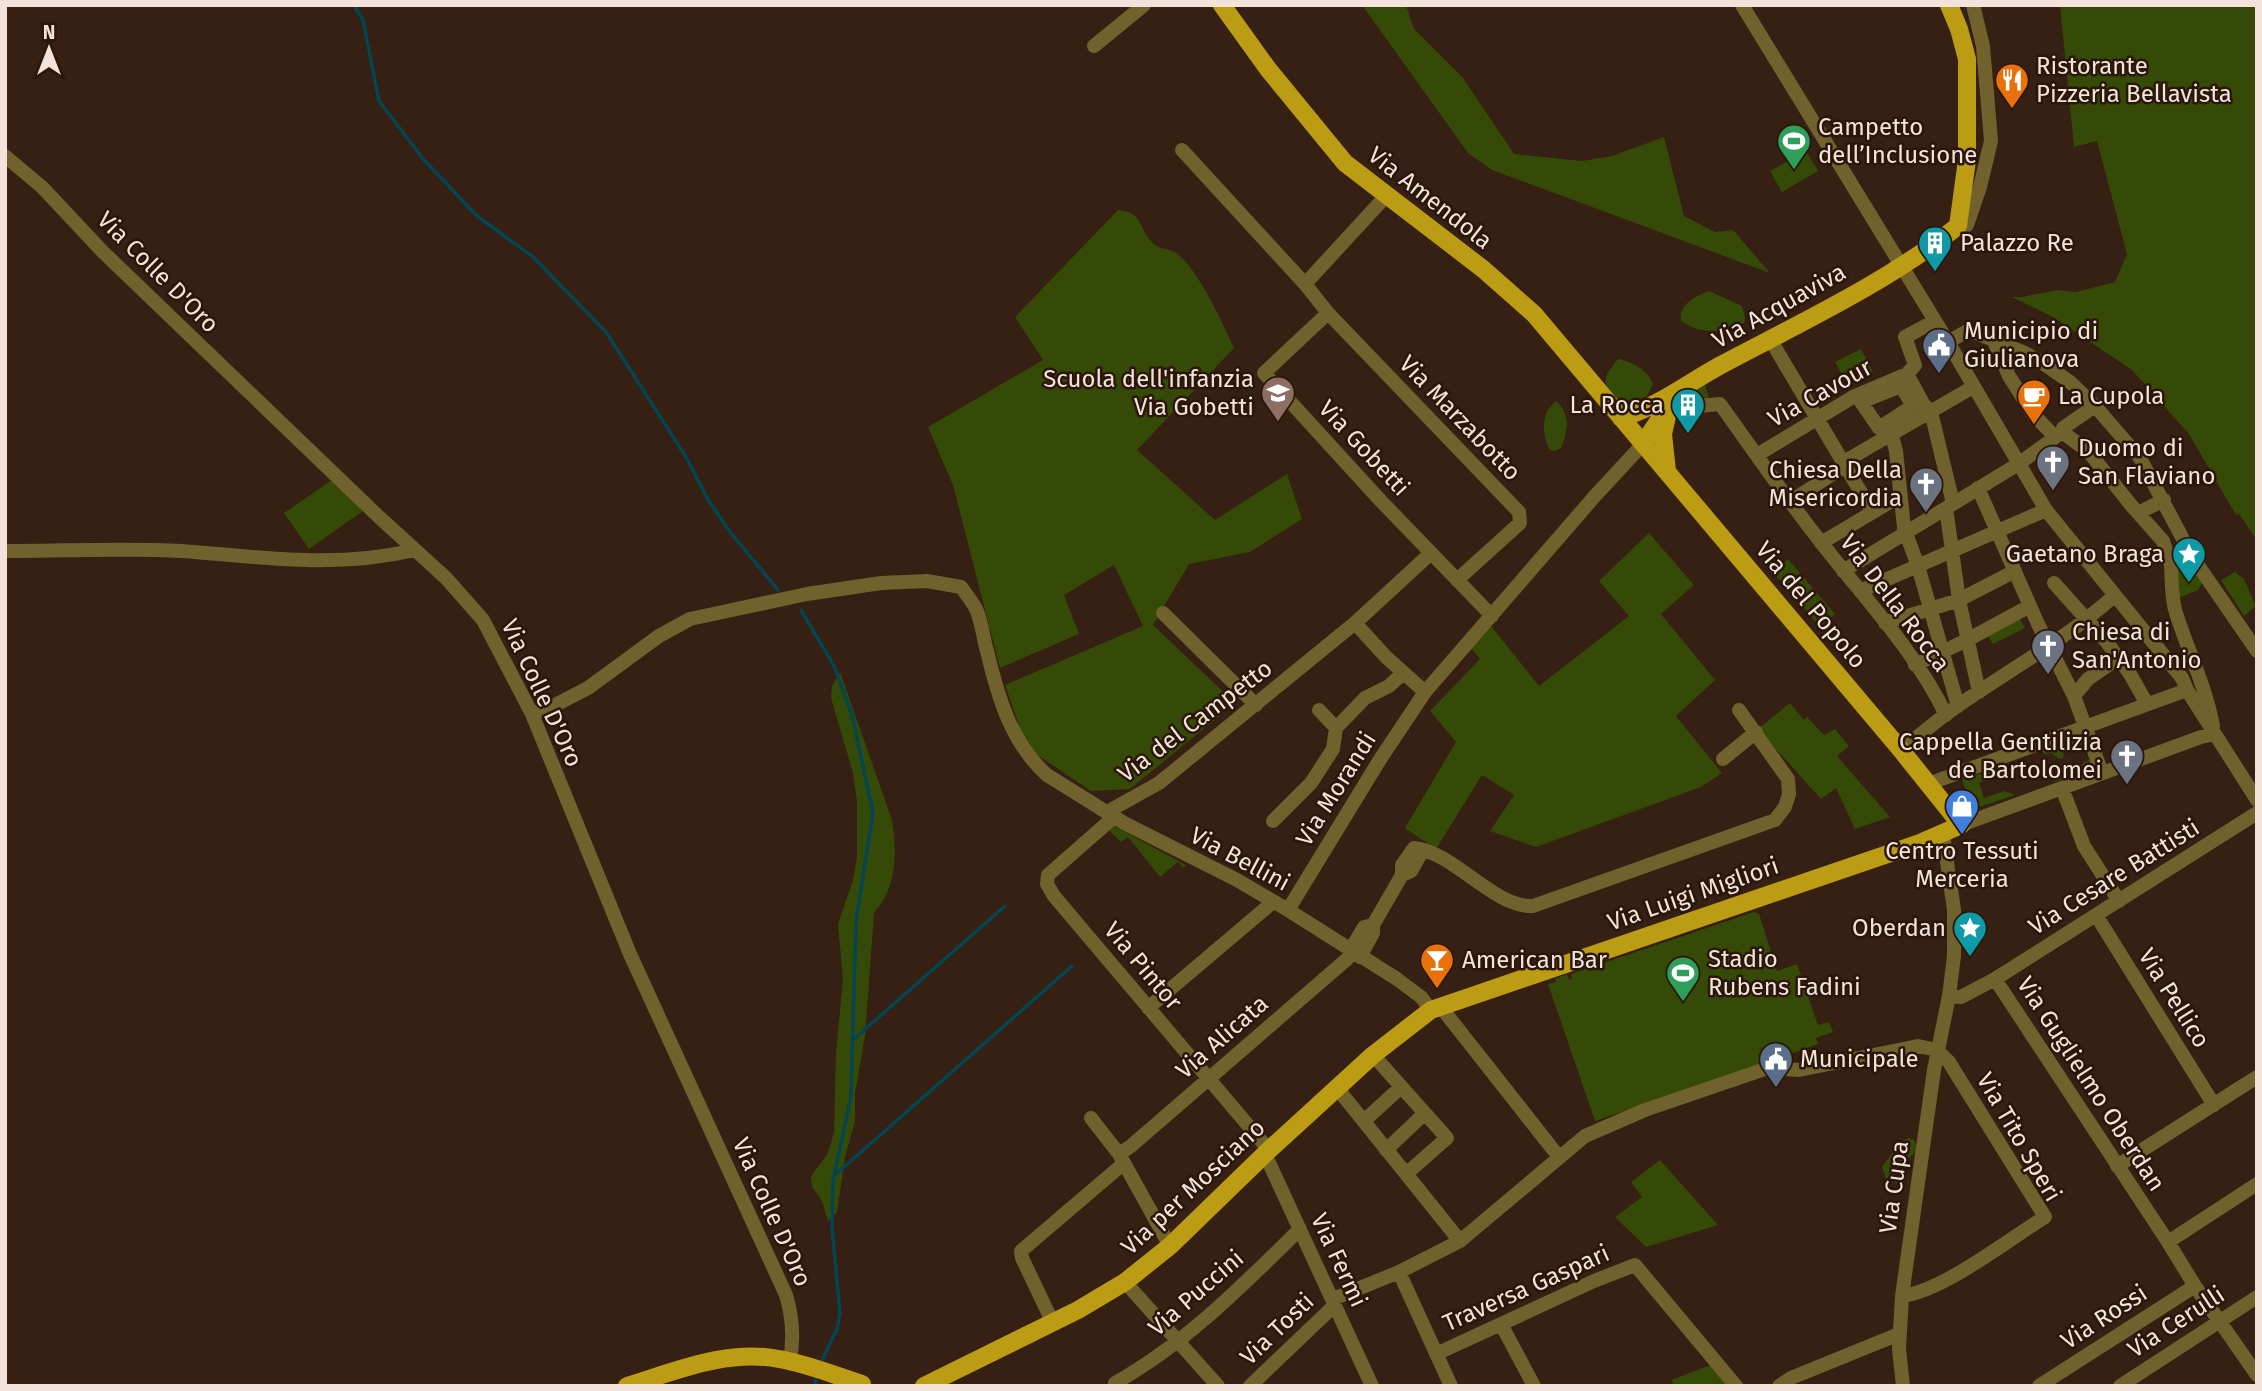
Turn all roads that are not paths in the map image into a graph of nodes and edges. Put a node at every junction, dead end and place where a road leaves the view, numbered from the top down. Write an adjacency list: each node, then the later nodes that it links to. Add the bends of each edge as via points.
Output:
1 (1144, 5): 6 (street)
2 (1222, 5): 9 (main road, Via Amendola, via 1345,163)
3 (1742, 5): 11 (street)
4 (1950, 5): 10 (main road, via 1967,59 1967,160)
5 (1973, 5): 10 (street, via 1983,46 1991,141 1967,225)
6 (1094, 46)
7 (1182, 149): 12 (street, Via Marzabotto)
8 (5, 156): 44 (street, Via Colle D'Oro, via 43,187 103,252)
9 (1386, 196): 12 (street); 24 (main road, Via Amendola, via 1534,314)
10 (1958, 226): 11 (main road, Via Acquaviva)
11 (1900, 266): 14 (street); 15 (main road, Via Acquaviva)
12 (1305, 284): 13 (street, Via Marzabotto)
13 (1328, 313): 47 (street, Via Gobetti, via 1264,373); 53 (street, Via Marzabotto, via 1519,512 1520,523)
14 (1935, 321): 17 (street); 18 (street, via 1905,337 1915,365)
15 (1770, 339): 21 (main road, Via Acquaviva, via 1680,389); 25 (street)
16 (1994, 341): 17 (street, via 1969,330); 22 (street, via 2025,353 2070,382); 26 (street, via 2033,414)
17 (1948, 342): 19 (street)
18 (1907, 374): 20 (street, Via Cavour); 23 (street)
19 (1973, 387): 23 (street); 30 (street)
20 (1857, 400): 25 (street, Via Cavour); 27 (street)
21 (1663, 406): 24 (main road, Via Acquaviva); 28 (main road, Via Acquaviva, via 1644,415); 29 (street, Via Della Rocca, via 1720,404); 32 (main road)
22 (2095, 406): 26 (street); 35 (street, via 2140,458)
23 (1931, 412): 27 (street); 37 (street)
24 (1621, 418): 28 (main road, Via del Popolo)
25 (1817, 418): 29 (street, Via Cavour); 31 (street)
26 (2059, 435): 30 (street); 40 (street, via 2088,451)
27 (1884, 437): 31 (street, via 1847,460); 34 (street, via 1896,451)
28 (1639, 438): 32 (main road, Via del Popolo); 61 (street)
29 (1757, 455): 36 (street, Via Della Rocca)
30 (2020, 463): 33 (street); 38 (street)
31 (1845, 466): 36 (street); 39 (street)
32 (1667, 472): 89 (main road, Via del Popolo)
33 (1978, 488): 37 (street); 41 (street)
34 (1900, 496): 39 (street); 42 (street)
35 (2164, 500): 40 (street); 48 (street)
36 (1791, 501): 43 (street, Via Della Rocca)
37 (1949, 506): 42 (street); 46 (street)
38 (2046, 510): 41 (street); 56 (street)
39 (1872, 511): 43 (street)
40 (2138, 513): 49 (street, via 2164,541)
41 (1998, 532): 46 (street); 52 (street)
42 (1906, 533): 50 (street); 51 (street)
43 (1821, 543): 51 (street, Via Della Rocca)
44 (415, 550): 45 (street, via 334,561 180,551); 83 (street, Via Colle D'Oro, via 483,620)
45 (5, 551)
46 (1952, 552): 50 (street); 57 (street)
47 (1431, 553): 53 (street, Via Gobetti); 63 (street, Via del Campetto)
48 (2193, 558): 49 (street, via 2184,555); 67 (street)
49 (2171, 565): 69 (street, via 2176,611)
50 (1918, 566): 55 (street); 59 (street)
51 (1843, 571): 55 (street, Via Della Rocca)
52 (2015, 571): 57 (street); 58 (street)
53 (1457, 580): 61 (street, Via Gobetti)
54 (2054, 583): 62 (street)
55 (1860, 591): 64 (street, Via Della Rocca)
56 (2114, 596): 62 (street); 73 (street)
57 (1959, 600): 59 (street); 65 (street)
58 (2031, 606): 65 (street); 66 (street)
59 (1930, 609): 64 (street); 68 (street)
60 (1163, 613): 78 (street)
61 (1492, 616): 74 (street)
62 (2088, 620): 66 (street); 70 (street)
63 (1355, 623): 72 (street); 78 (street, Via del Campetto)
64 (1885, 623): 71 (street, Via Della Rocca)
65 (1968, 640): 68 (street); 75 (street)
66 (2050, 647): 75 (street); 76 (street)
67 (2257, 651)
68 (1942, 653): 71 (street); 79 (street)
69 (2192, 656): 73 (street, via 2193,674); 80 (street)
70 (2118, 659): 76 (street, via 2088,679); 77 (street)
71 (1915, 665): 84 (street, Via Della Rocca)
72 (1403, 673): 74 (street); 86 (street, via 1365,698)
73 (2187, 690): 77 (street); 80 (street); 88 (street)
74 (1425, 692): 102 (street, Via Morandi)
75 (1979, 692): 79 (street)
76 (2074, 696): 85 (street)
77 (2147, 704): 85 (street)
78 (1255, 705): 96 (street, Via del Campetto, via 1160,783)
79 (1958, 706): 84 (street)
80 (2210, 709): 88 (street)
81 (1319, 710): 86 (street)
82 (1739, 710): 87 (street)
83 (531, 714): 96 (street, Via del Campetto, via 588,688 690,619 807,594 927,581 961,587 976,610 1008,721 1029,757 1047,775); 142 (street, Via Colle D'Oro, via 630,954 786,1295 793,1326)
84 (1945, 715): 89 (street)
85 (2086, 727): 91 (street); 92 (street)
86 (1336, 728): 97 (street, via 1333,749 1311,783)
87 (1756, 732): 90 (street); 104 (street, Via Alicata, via 1788,779 1785,807 1775,820 1533,905 1516,904 1423,850 1411,871 1402,875 1373,925 1364,927)
88 (2214, 734): 91 (street); 94 (street)
89 (1901, 750): 92 (main road, Via del Popolo)
90 (1723, 759)
91 (2102, 773): 93 (street)
92 (1928, 784): 98 (main road, Via del Popolo)
93 (2062, 788): 98 (street); 100 (street, via 2084,846)
94 (2257, 800)
95 (2257, 813): 100 (street, Via Cesare Battisti)
96 (1110, 814): 101 (street, Via Bellini); 107 (street, Via Pintor, via 1048,875 1047,884)
97 (1273, 821)
98 (1961, 825): 99 (main road, Via Luigi Migliori)
99 (1943, 835): 106 (street, via 1955,926); 108 (main road, Via Luigi Migliori)
100 (2119, 901): 103 (street, Via Cesare Battisti)
101 (1273, 902): 102 (street, Via Bellini); 107 (street)
102 (1288, 910): 104 (street, Via Bellini)
103 (2095, 915): 105 (street, Via Cesare Battisti); 115 (street, Via Pellico)
104 (1354, 954): 108 (street, Via Bellini); 112 (street, Via Alicata)
105 (1995, 979): 106 (street, Via Guglielmo Oberdan, via 1961,996); 123 (street, Via Guglielmo Oberdan)
106 (1949, 996): 109 (street, Via Cupa)
107 (1148, 1008): 112 (street, Via Pintor)
108 (1436, 1008): 110 (main road, Via per Mosciano); 121 (street, Via Bellini)
109 (1937, 1050): 121 (street, via 1917,1046 1799,1070 1768,1068 1611,1123); 133 (street, Via Cupa); 133 (street, Via Tito Speri, via 1949,1062 2045,1217 1943,1282)
110 (1373, 1055): 113 (street); 114 (main road, Via per Mosciano)
111 (2257, 1077): 115 (street)
112 (1208, 1079): 120 (street, Via Pintor); 122 (street, Via Alicata)
113 (1401, 1087): 116 (street); 118 (street)
114 (1337, 1088): 118 (street); 120 (main road, Via per Mosciano)
115 (2214, 1105): 123 (street)
116 (1425, 1113): 119 (street); 124 (street, via 1447,1138)
117 (1091, 1118): 122 (street)
118 (1364, 1121): 119 (street)
119 (1386, 1150): 124 (street)
120 (1267, 1152): 126 (street, Via Fermi); 129 (main road, Via per Mosciano)
121 (1559, 1157): 127 (street)
122 (1121, 1159): 129 (street); 137 (street, Via Alicata, via 1021,1251)
123 (2118, 1166): 128 (street, Via Guglielmo Oberdan)
124 (1406, 1174): 127 (street)
125 (2257, 1184): 128 (street)
126 (1300, 1229): 135 (street, Via Fermi); 140 (street, Via Puccini)
127 (1460, 1241): 130 (street)
128 (2168, 1242): 132 (street, Via Guglielmo Oberdan)
129 (1170, 1246): 131 (main road, Via per Mosciano)
130 (1399, 1272): 135 (street); 141 (street)
131 (1125, 1282): 137 (main road, Via per Mosciano); 140 (street)
132 (2195, 1286): 136 (street, Via Guglielmo Oberdan); 157 (street, Via Rossi)
133 (1902, 1296): 139 (street, Via Cupa)
134 (2257, 1297): 136 (street, Via Cerulli)
135 (1334, 1302): 150 (street, Via Tosti); 151 (street, Via Fermi)
136 (2220, 1322): 143 (street, Via Guglielmo Oberdan); 158 (street, Via Cerulli)
137 (1054, 1323): 148 (main road, Via per Mosciano)
138 (1501, 1324): 141 (street, Traversa Gaspari); 153 (street); 154 (street, Traversa Gaspari, via 1635,1265)
139 (1899, 1334): 155 (street); 156 (street, Via Cupa)
140 (1180, 1342): 145 (street, Via Puccini); 149 (street)
141 (1436, 1354): 152 (street)
142 (790, 1361): 144 (main road); 147 (main road, via 726,1358)
143 (2257, 1375)
144 (836, 1379): 146 (main road)
145 (1115, 1383)
146 (864, 1385)
147 (626, 1386)
148 (925, 1386)
149 (1218, 1386)
150 (1250, 1386)
151 (1372, 1386)
152 (1451, 1386)
153 (1534, 1386)
154 (1736, 1386)
155 (1779, 1386)
156 (1903, 1386)
157 (2039, 1386)
158 (2120, 1386)

